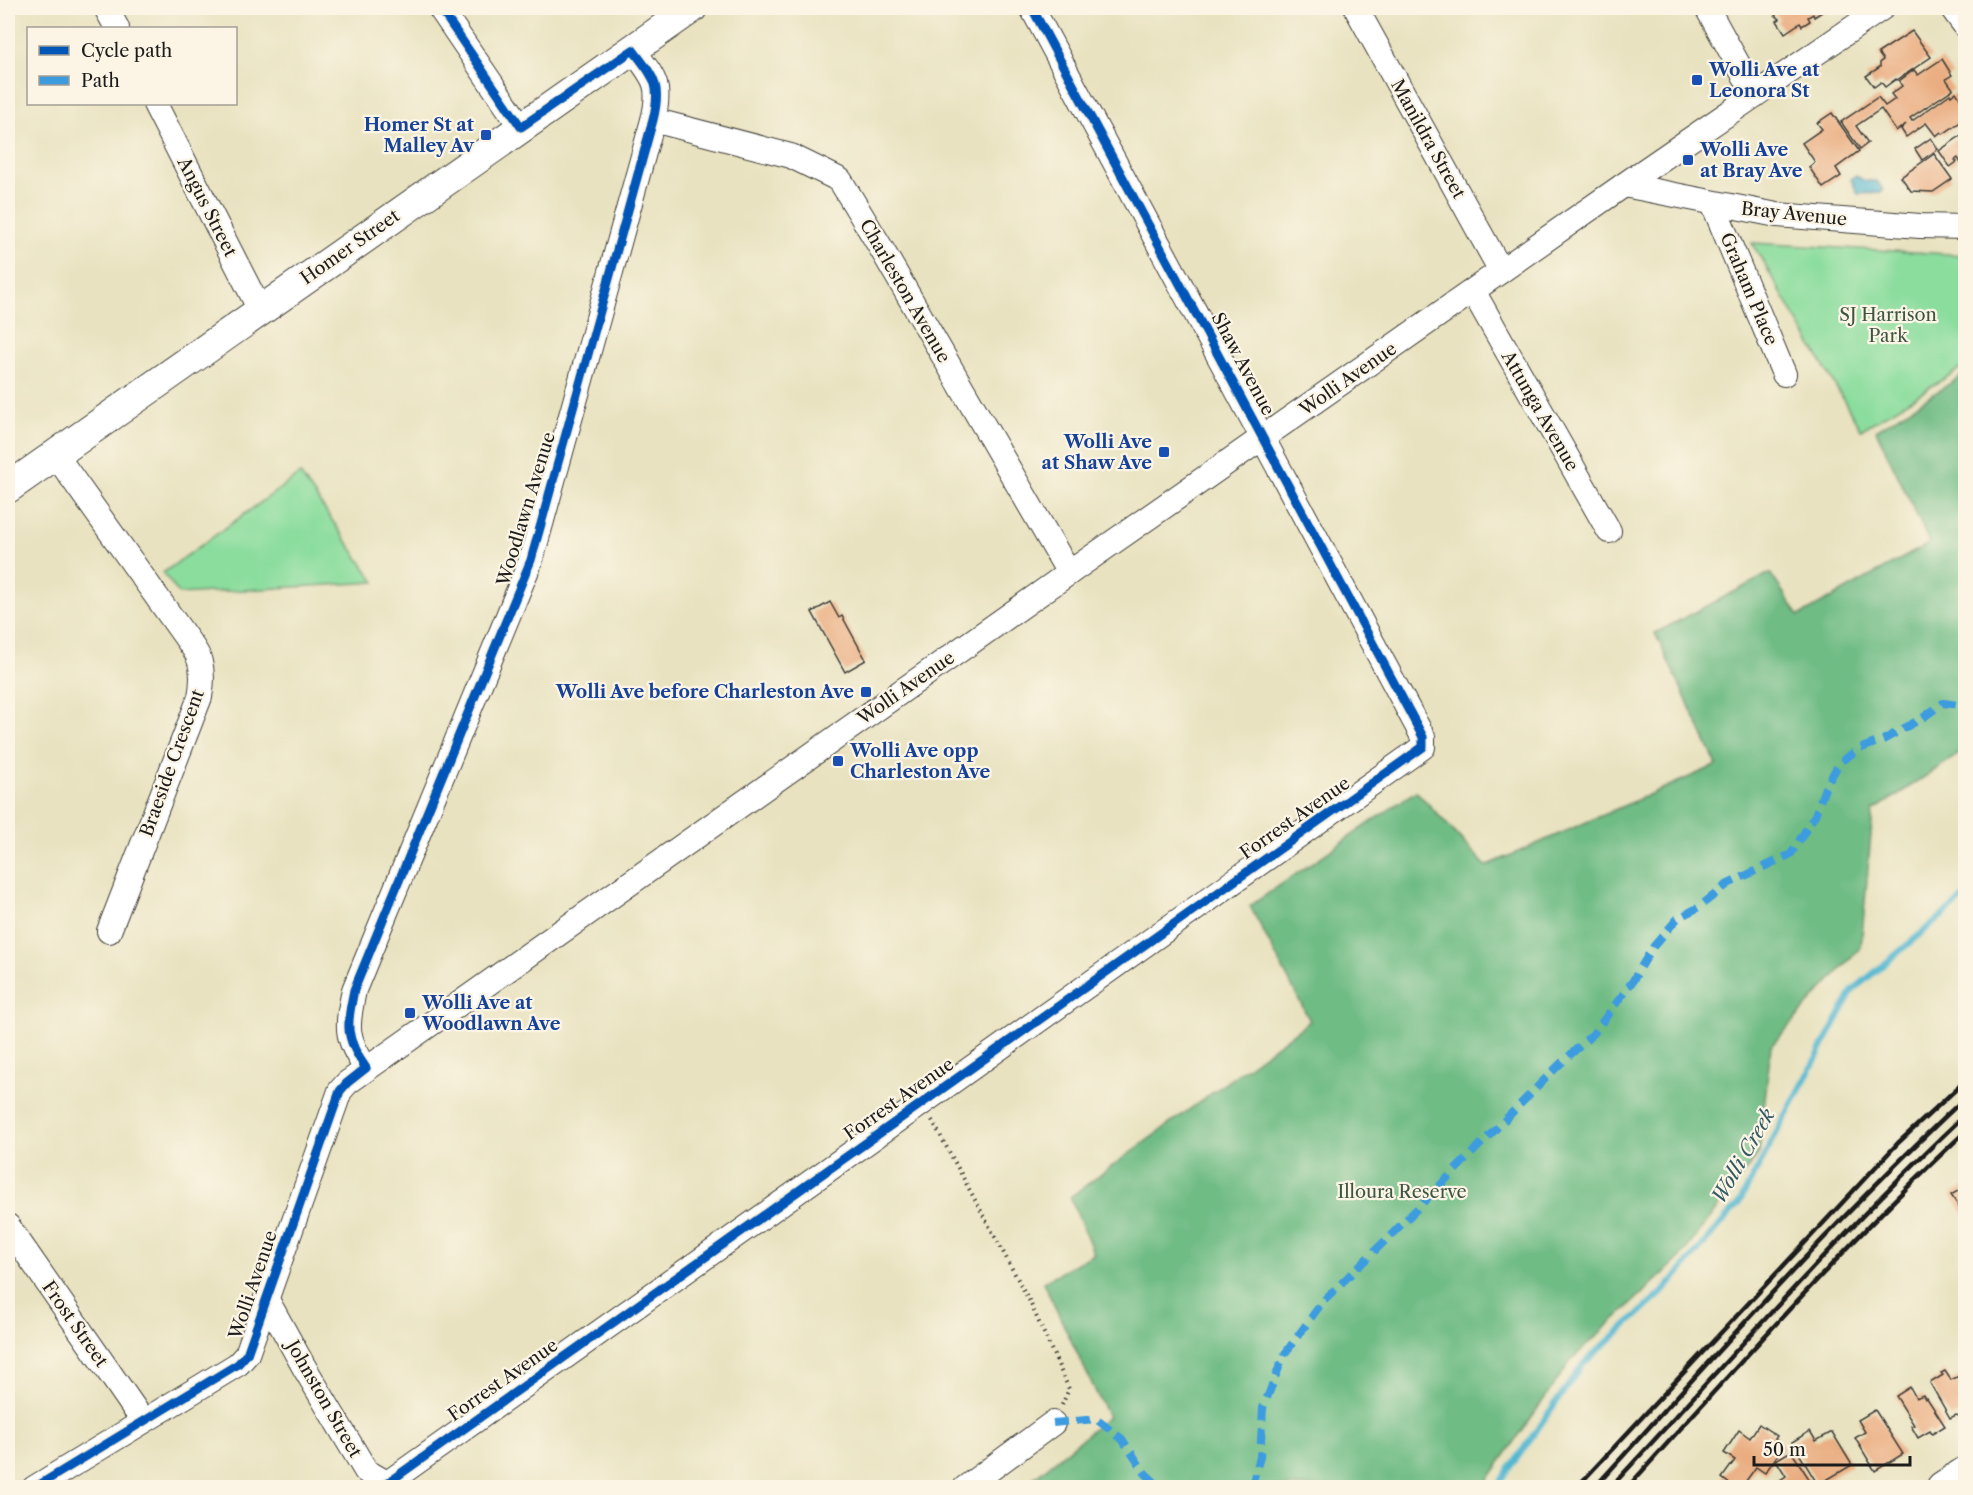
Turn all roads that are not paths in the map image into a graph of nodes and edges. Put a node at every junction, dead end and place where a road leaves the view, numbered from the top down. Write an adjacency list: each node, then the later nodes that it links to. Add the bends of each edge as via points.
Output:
1 (106, 8): 9 (street)
2 (440, 8): 15 (street)
3 (692, 8): 11 (street, Homer Street)
4 (1032, 8): 23 (street, Shaw Avenue)
5 (1356, 8): 19 (street, Manildra Street)
6 (1707, 8): 12 (street)
7 (1882, 8): 12 (street, Wolli Avenue)
8 (1952, 8): 10 (street)
9 (116, 27)
10 (1965, 27)
11 (633, 50): 14 (street, Woodlawn Avenue, via 658,90); 15 (street, Homer Street)
12 (1755, 95): 16 (street, Wolli Avenue)
13 (156, 105): 21 (street, Angus Street)
14 (653, 120): 27 (street, Charleston Avenue, via 791,156 840,180); 30 (street, Woodlawn Avenue, via 531,560 354,990 348,1019 350,1040)
15 (520, 127): 21 (street, Homer Street)
16 (1624, 185): 17 (street, Bray Avenue); 19 (street, Wolli Avenue)
17 (1713, 204): 18 (street, Bray Avenue, via 1777,215); 22 (street, Graham Place)
18 (1965, 227)
19 (1501, 271): 20 (street, Wolli Avenue)
20 (1473, 291): 23 (street, Wolli Avenue); 26 (street, Attunga Avenue)
21 (260, 310): 24 (street, Homer Street)
22 (1785, 374)
23 (1263, 437): 27 (street, Wolli Avenue); 28 (street, Shaw Avenue)
24 (55, 454): 25 (street, Homer Street); 29 (street, Braeside Crescent, via 195,649 201,668 200,697)
25 (8, 488)
26 (1609, 531)
27 (1069, 573): 30 (street, Wolli Avenue)
28 (1423, 737): 36 (street, Forrest Avenue, via 1422,747 1416,752)
29 (109, 931)
30 (366, 1068): 32 (street, Wolli Avenue, via 340,1091)
31 (8, 1226): 33 (street, Frost Street)
32 (266, 1298): 33 (street, Wolli Avenue, via 247,1354 238,1364); 36 (street, Johnston Street, via 366,1471)
33 (143, 1421): 37 (street, Wolli Avenue)
34 (1053, 1423): 38 (street)
35 (1965, 1473): 39 (main road)
36 (390, 1486)
37 (34, 1488)
38 (965, 1488)
39 (1943, 1488)

